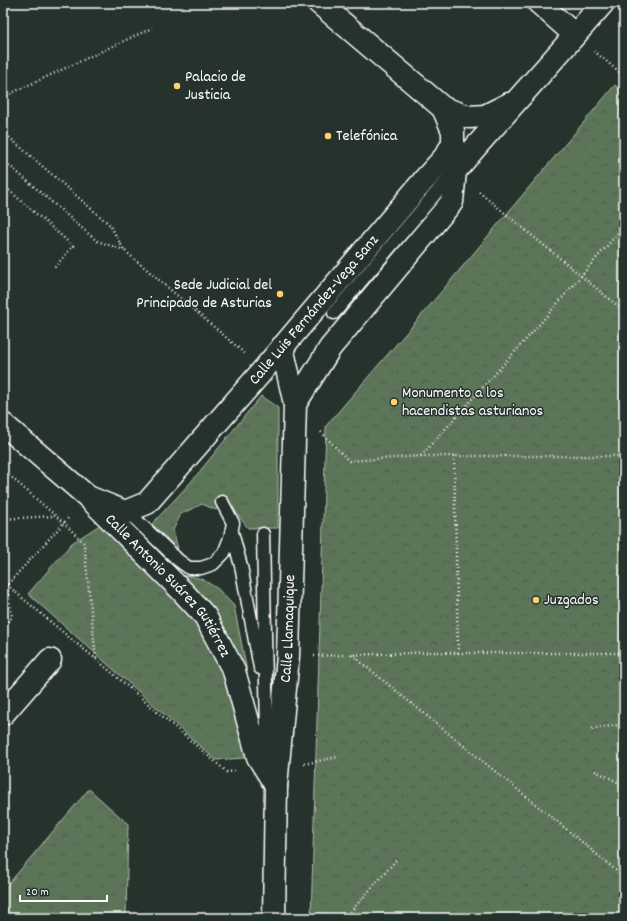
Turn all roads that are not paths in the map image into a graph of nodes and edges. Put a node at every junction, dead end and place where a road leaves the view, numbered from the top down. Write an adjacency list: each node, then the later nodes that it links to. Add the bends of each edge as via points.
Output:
1 (319, 3): 6 (street)
2 (539, 3): 4 (street)
3 (603, 3): 4 (street)
4 (575, 35): 5 (street)
5 (518, 99): 6 (street, via 485,116 469,117); 7 (street)
6 (443, 108): 9 (street, Calle Luis Fernández-Vega Sanz, via 453,130 453,144 444,158)
7 (454, 171): 8 (lane); 10 (street, via 452,202 330,348)
8 (334, 312)
9 (282, 347): 10 (street, Calle Llamaquique); 14 (street, Calle Luis Fernández-Vega Sanz, via 147,503)
10 (295, 404): 20 (street, Calle Llamaquique, via 288,656)
11 (3, 424): 12 (street, Calle Antonio Suárez Gutiérrez)
12 (88, 497): 14 (street); 20 (street, Calle Antonio Suárez Gutiérrez, via 205,616 234,671 258,757)
13 (222, 502): 15 (lane, via 233,522)
14 (127, 511): 15 (lane, via 189,568 202,568 213,564 224,553)
15 (231, 530): 18 (lane, via 241,566)
16 (263, 534): 18 (lane)
17 (50, 660): 19 (street)
18 (266, 703): 20 (lane, via 266,733)
19 (3, 714)
20 (273, 774): 21 (street, Calle Llamaquique)
21 (274, 918)

